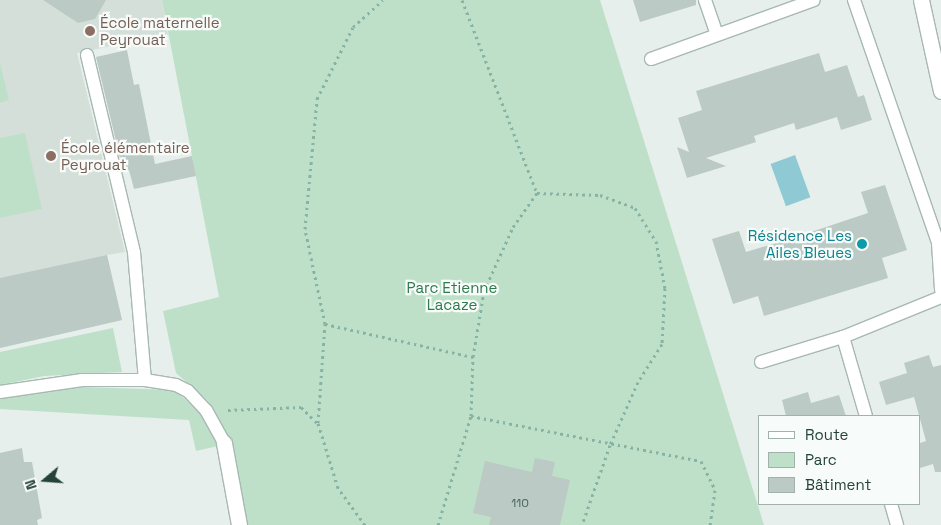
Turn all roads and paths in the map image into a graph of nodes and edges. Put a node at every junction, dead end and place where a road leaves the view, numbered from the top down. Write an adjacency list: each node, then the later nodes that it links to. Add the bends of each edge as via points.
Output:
1 (382, 0): 15 (path, via 354,27 317,99 305,229)
2 (462, 0): 12 (path)
3 (705, 0): 8 (lane)
4 (814, 0): 7 (lane)
5 (854, 0): 13 (lane, via 938,243)
6 (921, 0): 11 (street)
7 (785, 5): 8 (lane)
8 (717, 34): 10 (lane)
9 (87, 55): 19 (lane, via 134,252)
10 (650, 59)
11 (941, 91)
12 (536, 193): 17 (path, via 513,227 484,291); 26 (path, via 600,194 635,208 656,241 665,288 662,344 638,382)
13 (941, 290)
14 (941, 297): 16 (lane)
15 (325, 324): 17 (path); 24 (path)
16 (843, 336): 18 (lane); 22 (lane)
17 (473, 357): 23 (path)
18 (761, 362)
19 (145, 380): 20 (lane, via 82,380); 21 (lane, via 176,385 188,391)
20 (0, 392)
21 (206, 410): 24 (path, via 301,407); 25 (lane)
22 (866, 415)
23 (472, 416): 26 (path); 30 (path)
24 (318, 423): 29 (path, via 338,488)
25 (224, 443): 28 (street)
26 (610, 445): 31 (path); 32 (path, via 701,461 715,490)
27 (891, 505): 33 (lane)
28 (239, 525)
29 (365, 525)
30 (438, 525)
31 (582, 525)
32 (710, 525)
33 (897, 525)

